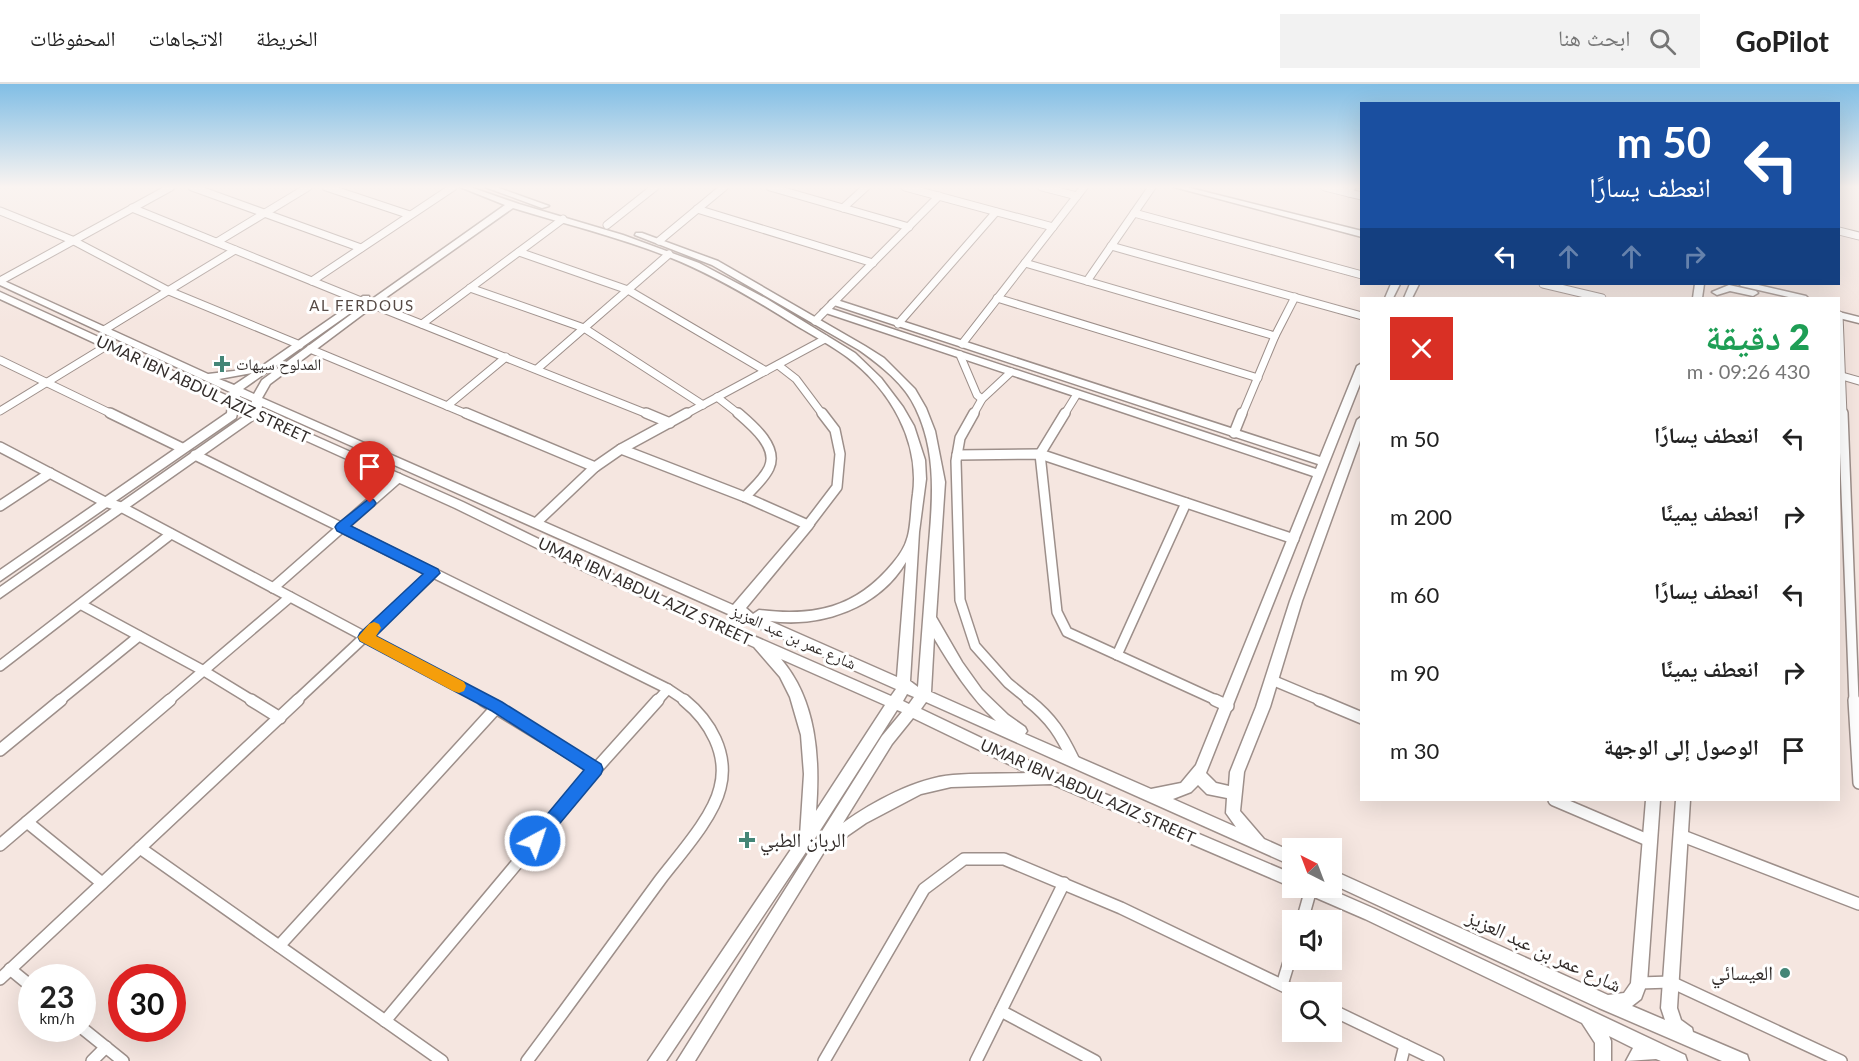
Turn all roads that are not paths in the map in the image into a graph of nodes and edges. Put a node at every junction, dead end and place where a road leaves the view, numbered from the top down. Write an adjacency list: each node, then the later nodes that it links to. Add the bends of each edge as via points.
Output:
1 (54, 233): 18 (street)
2 (86, 233): 18 (street)
3 (193, 233): 20 (street)
4 (233, 233): 20 (street)
5 (319, 233): 22 (street)
6 (384, 233): 22 (street)
7 (466, 233): 44 (street)
8 (545, 233): 24 (street)
9 (604, 233): 25 (street)
10 (632, 233): 19 (street)
11 (669, 233): 19 (street)
12 (774, 233): 26 (street)
13 (903, 233): 26 (street)
14 (978, 233): 53 (street)
15 (1049, 233): 27 (street)
16 (1120, 233): 21 (street)
17 (1206, 233): 28 (street)
18 (72, 240): 29 (street); 36 (street)
19 (659, 241): 51 (street, via 715,263)
20 (217, 242): 23 (street)
21 (1111, 246): 31 (street); 39 (street)
22 (361, 248): 30 (street)
23 (235, 249): 30 (street); 36 (street)
24 (519, 252): 34 (street); 35 (street)
25 (669, 254): 35 (street); 58 (street, via 734,285)
26 (873, 263): 45 (street)
27 (1025, 263): 31 (street); 43 (street)
28 (1360, 274)
29 (0, 281): 55 (street, شارع عمر بن عبد العزيز)
30 (312, 281): 44 (street)
31 (1087, 281): 57 (street)
32 (1547, 285): 40 (street)
33 (1741, 286): 37 (street); 41 (street); 42 (street)
34 (470, 288): 52 (street); 54 (street)
35 (628, 290): 54 (street); 68 (street)
36 (169, 291): 55 (street); 60 (street)
37 (1717, 291)
38 (1, 297): 59 (street, UMAR IBN ABDUL AZIZ STREET)
39 (1295, 297): 48 (street); 57 (street)
40 (1598, 297)
41 (1772, 297)
42 (1798, 297)
43 (997, 298): 62 (street); 73 (street)
44 (366, 302): 52 (street); 60 (street); 61 (street)
45 (830, 306): 51 (street); 53 (street); 62 (street)
46 (1840, 308): 47 (street)
47 (1859, 313)
48 (1360, 315)
49 (1840, 315): 50 (street)
50 (1859, 320)
51 (815, 321): 121 (street, via 880,360 911,391 927,424 939,482)
52 (422, 324): 63 (street)
53 (898, 324): 62 (street)
54 (584, 328): 67 (street); 82 (street)
55 (104, 330): 71 (street, شارع عمر بن عبد العزيز)
56 (1840, 335): 72 (street)
57 (1275, 336): 73 (street)
58 (825, 339): 66 (street); 110 (street, via 868,369 900,407 918,456 920,478)
59 (108, 345): 75 (street); 81 (street, UMAR IBN ABDUL AZIZ STREET)
60 (300, 345): 64 (street)
61 (310, 349): 79 (street, via 266,382); 83 (street)
62 (961, 350): 70 (street); 80 (street, via 977,395); 88 (street)
63 (506, 357): 67 (street); 83 (street)
64 (281, 358): 71 (street, via 252,370); 76 (street)
65 (0, 360): 75 (street)
66 (778, 365): 68 (street); 107 (street, via 796,379 835,430 840,454 837,487)
67 (537, 369): 86 (street)
68 (766, 371): 78 (street)
69 (1360, 371): 97 (street)
70 (1011, 372): 77 (street); 80 (street)
71 (204, 376): 76 (street, شارع عمر بن عبد العزيز)
72 (1842, 376): 74 (street); 106 (street)
73 (1258, 378): 88 (street)
74 (1859, 381)
75 (47, 382): 84 (street); 91 (street)
76 (236, 389): 79 (street, شارع عمر بن عبد العزيز); 81 (street)
77 (1077, 394): 93 (street); 97 (street)
78 (717, 397): 82 (street); 100 (street, via 759,432 771,456 771,466)
79 (257, 398): 85 (street); 105 (street, شارع عمر بن عبد العزيز)
80 (982, 399): 95 (street, via 960,438)
81 (235, 403): 85 (street, UMAR IBN ABDUL AZIZ STREET); 91 (street, via 232,415)
82 (703, 405): 86 (street)
83 (447, 406): 96 (street)
84 (0, 411)
85 (256, 412): 94 (street); 99 (street, UMAR IBN ABDUL AZIZ STREET)
86 (669, 423): 92 (street)
87 (1360, 431): 90 (street)
88 (1234, 433): 97 (street)
89 (0, 447): 98 (street)
90 (1357, 447): 128 (street, via 1296,601)
91 (182, 448): 101 (street)
92 (621, 449): 96 (street); 100 (street)
93 (1040, 454): 95 (street); 102 (street); 125 (street, via 1057,612 1067,632)
94 (195, 455): 104 (street); 108 (street)
95 (957, 455): 141 (street, via 960,600 975,646 1008,683 1048,717)
96 (595, 466): 105 (street)
97 (1322, 468): 111 (street)
98 (50, 473): 101 (street); 103 (street)
99 (398, 478): 108 (street); 124 (street, UMAR IBN ABDUL AZIZ STREET)
100 (745, 497): 107 (street)
101 (105, 502): 104 (street); 113 (street)
102 (1186, 503): 111 (street); 125 (street)
103 (0, 506)
104 (121, 507): 109 (street); 115 (street)
105 (537, 522): 119 (street, شارع عمر بن عبد العزيز)
106 (1843, 523): 118 (street)
107 (808, 525): 119 (street)
108 (342, 527): 112 (street); 114 (street)
109 (171, 534): 114 (street); 117 (street)
110 (914, 536): 119 (street, via 899,566 880,586 851,606 812,617 776,619); 129 (street)
111 (1294, 539): 133 (street)
112 (434, 573): 123 (street); 130 (street)
113 (0, 576)
114 (273, 588): 116 (street)
115 (0, 593)
116 (290, 597): 123 (street); 127 (street)
117 (82, 605): 122 (street); 126 (street)
118 (1848, 607): 120 (street); 135 (street)
119 (736, 611): 129 (street, شارع عمر بن عبد العزيز)
120 (1859, 611)
121 (929, 617): 131 (street); 140 (street, via 962,676 984,702)
122 (139, 636): 127 (street); 139 (street)
123 (365, 637): 134 (street); 138 (street)
124 (757, 643): 132 (street, UMAR IBN ABDUL AZIZ STREET); 153 (street, via 787,676 808,725 812,788)
125 (1117, 655): 133 (street)
126 (0, 666)
127 (204, 671): 138 (street); 151 (street)
128 (1272, 680): 137 (street); 146 (street, via 1237,772)
129 (905, 686): 131 (street, شارع عمر بن عبد العزيز); 132 (street)
130 (668, 689): 142 (street); 187 (street, via 690,701 710,724 721,756 721,788 696,833)
131 (924, 694): 136 (street); 140 (street, شارع عمر بن عبد العزيز)
132 (895, 704): 136 (street, UMAR IBN ABDUL AZIZ STREET); 153 (street)
133 (1228, 706): 143 (street)
134 (497, 707): 142 (street); 166 (street)
135 (1856, 709): 145 (street)
136 (912, 711): 144 (street, UMAR IBN ABDUL AZIZ STREET); 158 (street, via 887,740)
137 (1360, 717)
138 (280, 718): 157 (street)
139 (0, 750)
140 (1051, 751): 141 (street, شارع عمر بن عبد العزيز)
141 (1074, 761): 147 (street, شارع عمر بن عبد العزيز)
142 (596, 769): 177 (street)
143 (1198, 776): 146 (street, via 1212,789); 147 (street, via 1181,792)
144 (1056, 779): 158 (street, via 951,781 919,788 861,818); 160 (street, UMAR IBN ABDUL AZIZ STREET)
145 (1859, 783)
146 (1233, 793): 155 (street, via 1233,813)
147 (1151, 795): 155 (street, شارع عمر بن عبد العزيز)
148 (1556, 801): 154 (street)
149 (1653, 801): 154 (street)
150 (1683, 801): 152 (street)
151 (27, 822): 156 (street); 162 (street)
152 (1680, 835): 165 (street); 170 (street)
153 (807, 838): 188 (street)
154 (1650, 841): 171 (street)
155 (1261, 844): 159 (street, شارع عمر بن عبد العزيز)
156 (0, 845)
157 (140, 848): 162 (street); 166 (street)
158 (817, 850): 189 (street)
159 (1282, 854)
160 (1282, 876)
161 (1342, 882): 173 (street, شارع عمر بن عبد العزيز)
162 (102, 883): 167 (street)
163 (1064, 883): 172 (street); 174 (street); 190 (street, via 1004,859 964,859 924,889)
164 (1334, 898): 176 (street)
165 (1859, 904)
166 (279, 946): 177 (street)
167 (10, 969): 168 (street); 169 (street)
168 (18, 976)
169 (0, 979)
170 (1671, 982): 171 (street); 179 (street, via 1671,1016); 180 (street)
171 (1639, 983): 173 (street, via 1630,1000)
172 (1282, 985)
173 (1605, 1002): 179 (street, شارع عمر بن عبد العزيز)
174 (1001, 1011): 191 (street); 192 (street)
175 (1342, 1015): 181 (street)
176 (1582, 1017): 183 (street); 195 (street, via 1593,1025 1603,1041)
177 (385, 1021): 186 (street)
178 (96, 1039): 182 (street)
179 (1694, 1041): 198 (street, شارع عمر بن عبد العزيز)
180 (1801, 1042): 199 (street); 200 (street)
181 (1404, 1045): 193 (street); 194 (street)
182 (106, 1047): 184 (street); 185 (street)
183 (1658, 1052): 196 (street, via 1638,1053); 197 (street)
184 (93, 1061)
185 (123, 1061)
186 (442, 1061)
187 (527, 1061)
188 (656, 1061)
189 (685, 1061)
190 (824, 1061)
191 (976, 1061)
192 (1095, 1061)
193 (1401, 1061)
194 (1438, 1061)
195 (1603, 1061)
196 (1634, 1061)
197 (1679, 1061)
198 (1741, 1061)
199 (1827, 1061)
200 (1841, 1061)

